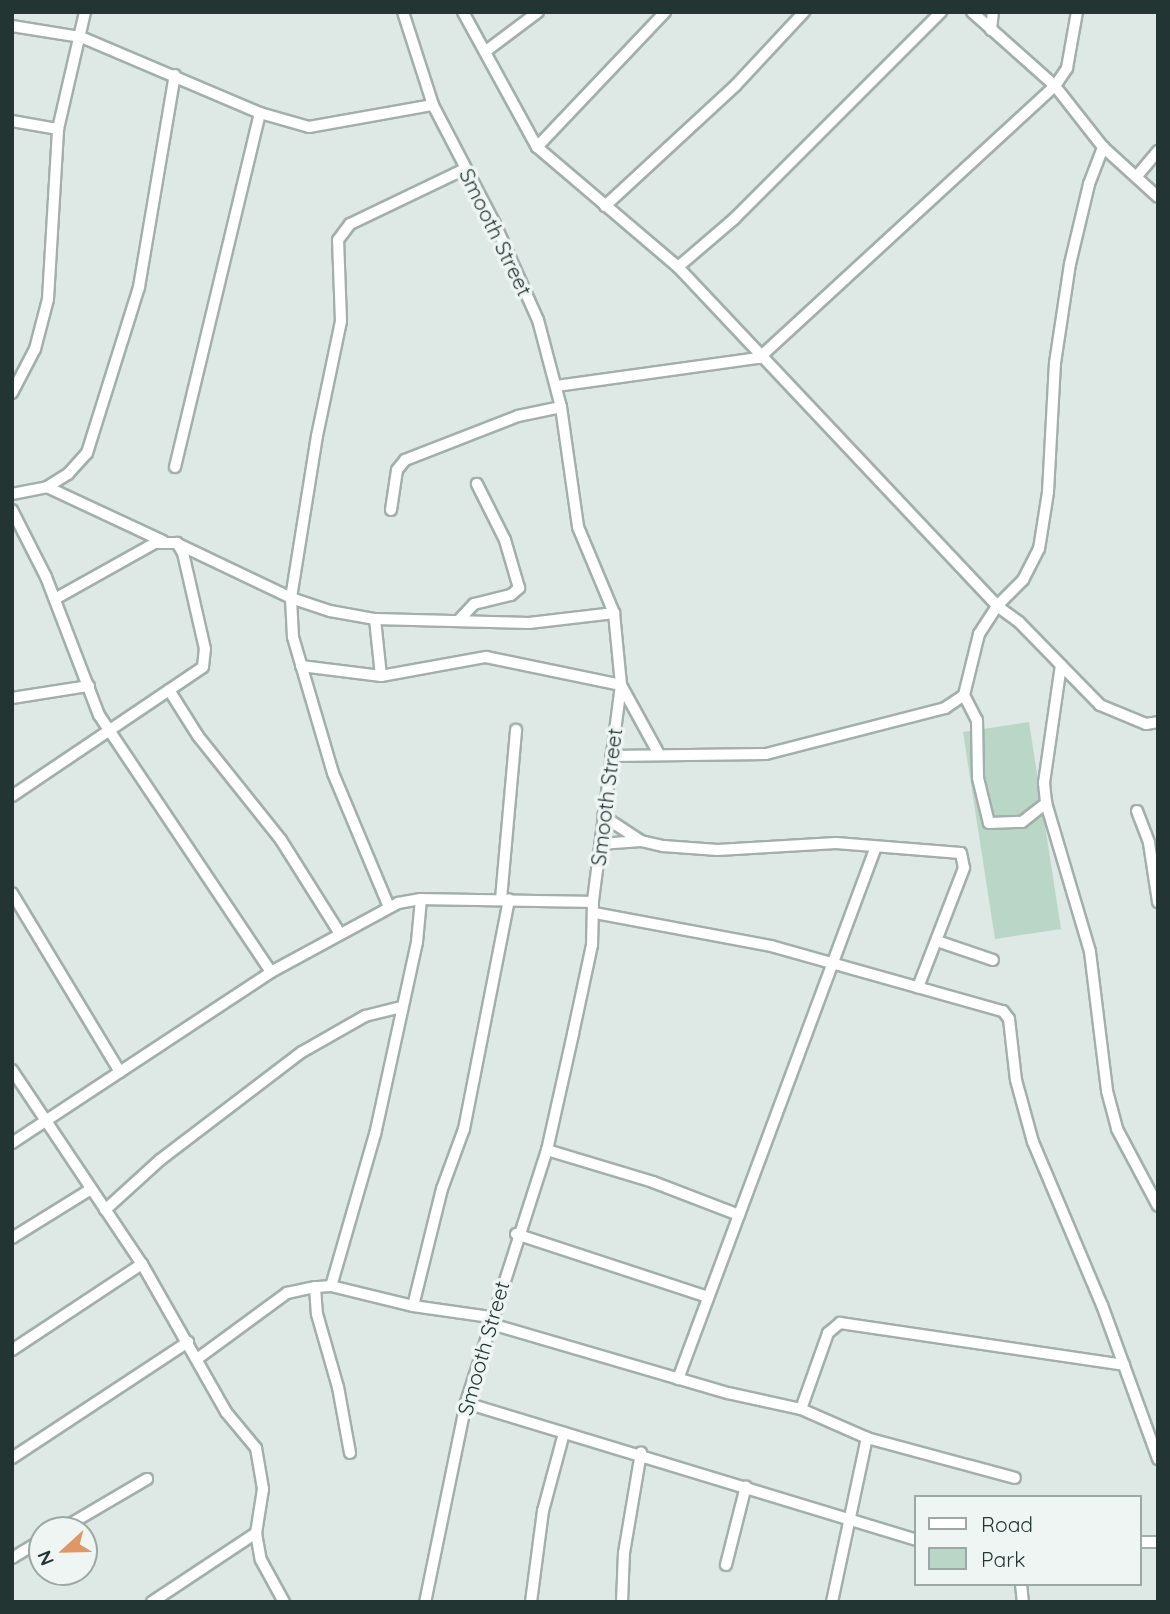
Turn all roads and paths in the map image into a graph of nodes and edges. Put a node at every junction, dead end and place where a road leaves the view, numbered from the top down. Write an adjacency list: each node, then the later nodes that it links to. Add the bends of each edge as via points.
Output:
1 (85, 12): 13 (street)
2 (403, 12): 17 (street, Smooth Street)
3 (463, 12): 14 (street)
4 (538, 12): 14 (street)
5 (665, 12): 22 (street)
6 (804, 12): 27 (street, via 736,85)
7 (941, 12): 28 (street, via 734,219)
8 (972, 12): 12 (street)
9 (993, 12): 12 (street)
10 (1077, 12): 16 (street, via 1067,68)
11 (12, 26): 13 (street)
12 (991, 30): 16 (street)
13 (82, 37): 15 (street); 20 (street)
14 (486, 51): 22 (street)
15 (174, 75): 18 (street); 35 (street, via 139,287 118,359 88,453 68,474)
16 (1055, 86): 21 (street); 29 (street)
17 (433, 105): 18 (street, via 309,127); 24 (street, Smooth Street)
18 (260, 113): 33 (street)
19 (12, 121): 20 (street)
20 (58, 129): 31 (street, via 48,299 35,349)
21 (1103, 146): 25 (street); 43 (street, via 1070,264 1055,363 1048,492 1039,549 1023,580)
22 (537, 147): 27 (street)
23 (1158, 151): 25 (street)
24 (465, 169): 30 (street, Smooth Street, via 538,320); 41 (street, via 350,224 338,240 341,321 317,436)
25 (1138, 176): 26 (street)
26 (1158, 197)
27 (605, 206): 28 (street)
28 (678, 267): 29 (street)
29 (759, 358): 30 (street); 43 (street)
30 (556, 386): 32 (street, Smooth Street)
31 (12, 393)
32 (561, 407): 37 (street, via 505,421 405,460 397,470); 44 (street, Smooth Street, via 578,527)
33 (175, 467)
34 (477, 484): 46 (street, via 505,540 519,588 511,595 474,604)
35 (47, 486): 36 (street); 39 (street)
36 (12, 494)
37 (391, 509)
38 (12, 510): 42 (street)
39 (163, 541): 40 (street); 42 (street)
40 (177, 543): 41 (street); 52 (street, via 205,649 203,667)
41 (292, 598): 45 (street); 48 (street, via 293,637)
42 (55, 599): 51 (street)
43 (997, 606): 47 (street); 53 (street, via 979,634)
44 (614, 613): 46 (street, via 529,623); 50 (street, Smooth Street)
45 (375, 619): 46 (street); 49 (street)
46 (460, 619)
47 (1062, 665): 55 (street, via 1100,705 1146,724); 61 (street, via 1044,783)
48 (301, 666): 49 (street); 71 (street, via 333,773)
49 (382, 676): 50 (street, via 486,657)
50 (621, 685): 58 (street); 59 (street, Smooth Street)
51 (89, 686): 54 (street); 56 (street)
52 (169, 690): 56 (street); 73 (street, via 198,736 281,839)
53 (964, 695): 58 (street, via 945,708 766,754); 61 (street, via 980,736 978,778 989,823 1022,822)
54 (12, 698)
55 (1158, 722)
56 (108, 730): 60 (street); 77 (street)
57 (516, 730): 69 (street)
58 (659, 754): 59 (street)
59 (611, 756): 63 (street, Smooth Street)
60 (12, 796)
61 (1046, 803): 86 (street, via 1090,952 1107,1091 1117,1129)
62 (1137, 811): 70 (street, via 1149,844)
63 (603, 816): 64 (street); 65 (street, Smooth Street)
64 (641, 841): 65 (street); 66 (street, via 718,850 836,843)
65 (600, 844): 72 (street, Smooth Street)
66 (875, 849): 74 (street, via 954,851 964,856 964,868); 76 (street)
67 (12, 893): 81 (street)
68 (421, 899): 69 (street); 71 (street); 79 (street, via 417,942)
69 (505, 899): 72 (street); 95 (street, via 464,1129 442,1189)
70 (1158, 902)
71 (389, 907): 73 (street)
72 (594, 908): 76 (street, via 771,946); 84 (street, Smooth Street)
73 (339, 932): 77 (street)
74 (937, 941): 75 (street); 78 (street)
75 (993, 960)
76 (835, 965): 78 (street); 88 (street)
77 (271, 971): 81 (street)
78 (918, 987): 100 (street, via 1003,1011 1009,1019 1016,1080 1033,1142)
79 (401, 1007): 87 (street, via 365,1016 302,1052 160,1160); 92 (street, via 375,1134)
80 (12, 1070): 82 (street)
81 (120, 1072): 82 (street)
82 (45, 1122): 83 (street); 85 (street)
83 (12, 1143)
84 (547, 1150): 88 (street, via 653,1182); 89 (street, Smooth Street)
85 (91, 1189): 87 (street); 90 (street)
86 (1158, 1206)
87 (105, 1210): 91 (street)
88 (739, 1215): 94 (street)
89 (516, 1234): 94 (street); 96 (street, Smooth Street)
90 (12, 1238)
91 (142, 1264): 97 (street); 98 (street)
92 (331, 1286): 93 (street); 95 (street)
93 (315, 1287): 99 (street, via 287,1293); 107 (street, via 322,1339 334,1371)
94 (708, 1297): 101 (street)
95 (413, 1306): 96 (street)
96 (489, 1320): 101 (street); 102 (street, Smooth Street)
97 (188, 1342): 99 (street); 108 (street)
98 (12, 1349)
99 (197, 1359): 115 (street, via 226,1412 256,1448 264,1489)
100 (1124, 1365): 103 (street, via 840,1323 828,1333); 109 (street)
101 (678, 1379): 103 (street)
102 (466, 1403): 104 (street); 122 (street, Smooth Street)
103 (801, 1409): 105 (street)
104 (564, 1433): 106 (street); 123 (street, via 543,1511)
105 (867, 1438): 110 (street); 114 (street)
106 (641, 1452): 112 (street); 124 (street, via 624,1553)
107 (350, 1453)
108 (12, 1458)
109 (1158, 1459)
110 (1014, 1478)
111 (147, 1479): 113 (street)
112 (746, 1486): 114 (street); 119 (street)
113 (84, 1516)
114 (851, 1522): 116 (street); 125 (street)
115 (256, 1533): 120 (street); 121 (street, via 261,1560)
116 (914, 1539)
117 (28, 1548): 118 (street)
118 (12, 1558)
119 (726, 1565)
120 (152, 1602)
121 (284, 1602)
122 (425, 1602)
123 (531, 1602)
124 (622, 1602)
125 (832, 1602)

